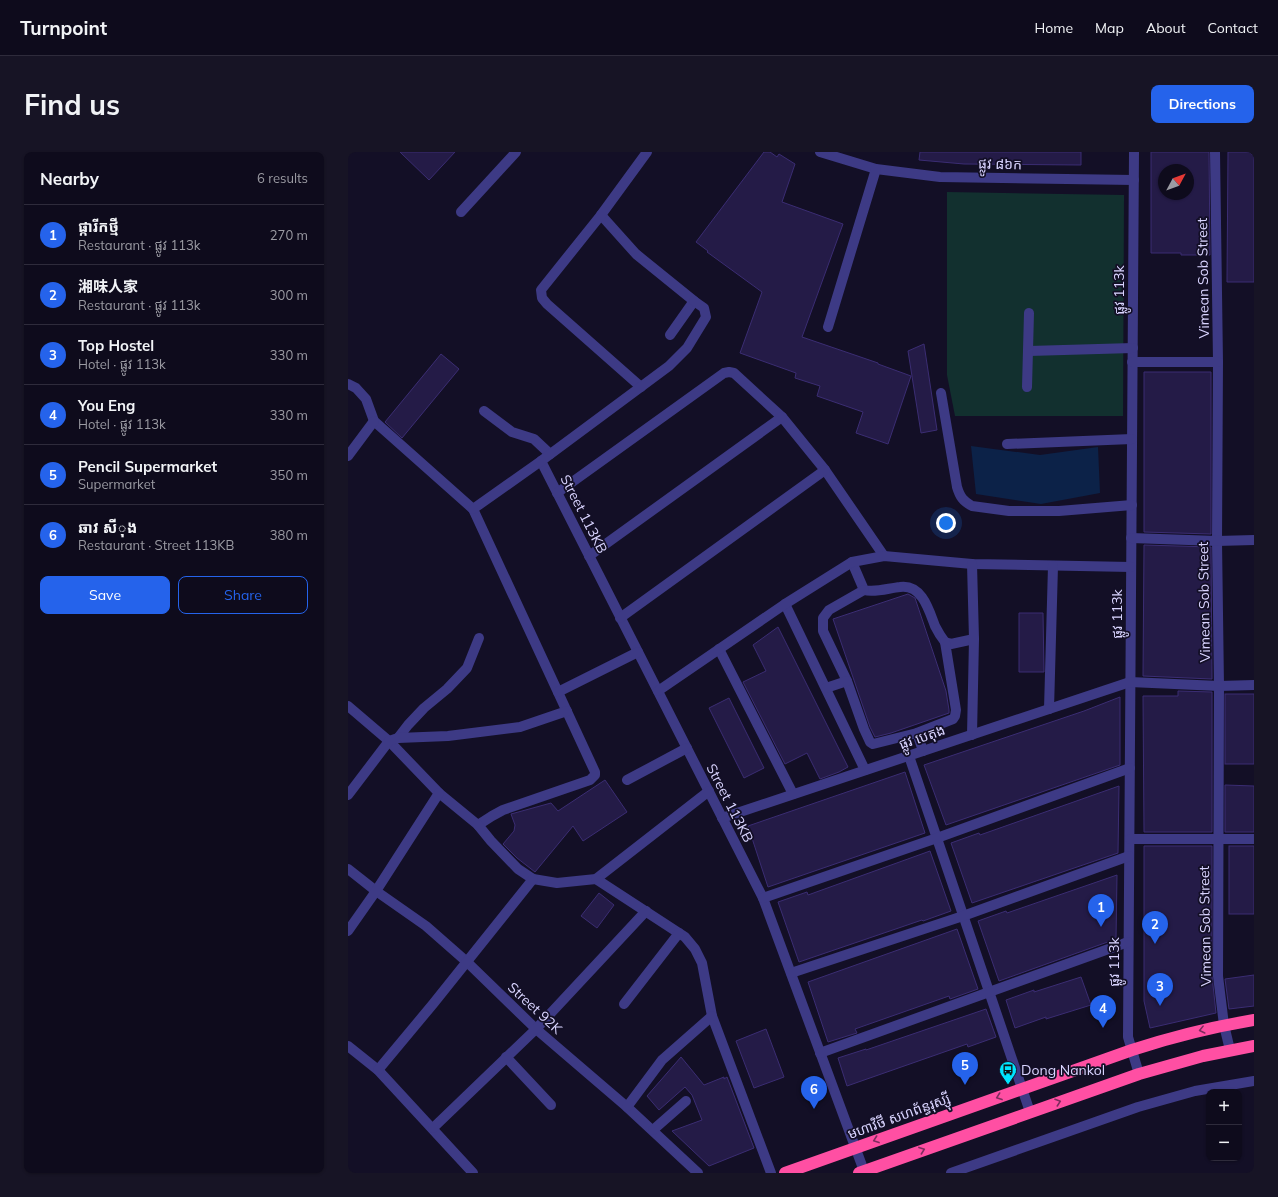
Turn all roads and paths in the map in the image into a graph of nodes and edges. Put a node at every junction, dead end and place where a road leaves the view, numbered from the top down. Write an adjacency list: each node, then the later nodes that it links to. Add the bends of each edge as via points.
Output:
1 (516, 152): 8 (street)
2 (647, 152): 9 (street)
3 (820, 152): 6 (street, ផ្លូវ ៨៦ក)
4 (1134, 152): 7 (street, ផ្លូវ 113k)
5 (1215, 152): 17 (street, Vimean Sob Street)
6 (876, 169): 7 (street, ផ្លូវ ៨៦ក, via 940,177); 12 (street)
7 (1134, 180): 14 (street, ផ្លូវ 113k)
8 (461, 212)
9 (602, 215): 10 (street, via 636,254); 19 (street, via 541,290 542,298)
10 (694, 301): 13 (street); 19 (street, via 704,308 706,317 702,325 687,348 669,366)
11 (1029, 313): 15 (street)
12 (828, 327)
13 (670, 335)
14 (1133, 348): 15 (street); 16 (street, ផ្លូវ 113k)
15 (1029, 351): 20 (street)
16 (1132, 362): 17 (street); 25 (street, ផ្លូវ 113k)
17 (1218, 362): 36 (street, Vimean Sob Street)
18 (348, 384): 24 (street, via 356,388 366,399)
19 (641, 387): 27 (street)
20 (1027, 387)
21 (941, 394): 32 (street, via 957,487 960,496 972,506 1009,511 1059,511)
22 (484, 411): 27 (street, via 512,432 534,440)
23 (782, 417): 30 (street); 31 (street, via 734,373 724,373); 37 (street)
24 (374, 421): 28 (street); 33 (street)
25 (1132, 439): 26 (street); 32 (street, ផ្លូវ 113k)
26 (1007, 444)
27 (550, 454): 29 (street)
28 (348, 456)
29 (541, 461): 31 (street, Street 113KB); 33 (street)
30 (825, 470): 38 (street); 45 (street)
31 (557, 493): 37 (street, Street 113KB)
32 (1132, 505): 34 (street, ផ្លូវ 113k)
33 (473, 509): 56 (street)
34 (1131, 538): 36 (street); 42 (street, ផ្លូវ 113k)
35 (1254, 540): 36 (street)
36 (1217, 541): 54 (street, Vimean Sob Street)
37 (589, 556): 45 (street, Street 113KB)
38 (884, 556): 39 (street); 40 (street)
39 (852, 562): 43 (street); 44 (street)
40 (972, 564): 41 (street); 47 (street)
41 (1053, 566): 42 (street); 59 (street)
42 (1131, 567): 52 (street, ផ្លូវ 113k)
43 (864, 590): 48 (street, via 907,586 914,588 921,594); 51 (street, via 829,610 823,618 823,631)
44 (785, 604): 49 (street); 55 (street)
45 (620, 618): 50 (street, Street 113KB)
46 (479, 638): 63 (street, via 467,668)
47 (974, 640): 48 (street, via 951,644); 62 (street)
48 (945, 642): 61 (street, via 955,716 951,721)
49 (719, 649): 57 (street); 73 (street)
50 (638, 652): 56 (street); 57 (street, Street 113KB)
51 (847, 681): 55 (street); 61 (street, via 870,742 873,744)
52 (1130, 682): 54 (street); 59 (street, ផ្លូវ បេតុង); 67 (street, ផ្លូវ 113k)
53 (1254, 685): 54 (street)
54 (1219, 686): 78 (street, Vimean Sob Street)
55 (826, 688): 68 (street)
56 (558, 692): 60 (street)
57 (658, 692): 64 (street, Street 113KB)
58 (348, 706): 63 (street)
59 (1049, 709): 62 (street, ផ្លូវ បេតុង)
60 (567, 711): 63 (street, via 520,727); 75 (street, via 595,772 594,775 590,780 503,810)
61 (916, 733): 65 (street)
62 (972, 735): 65 (street, ផ្លូវ បេតុង)
63 (394, 740): 71 (street); 72 (street)
64 (687, 748): 69 (street); 70 (street, Street 113KB)
65 (923, 751): 66 (street, ផ្លូវ បេតុង)
66 (909, 756): 68 (street, ផ្លូវ បេតុង); 76 (street)
67 (1130, 768): 76 (street); 77 (street, ផ្លូវ 113k)
68 (865, 770): 73 (street, ផ្លូវ បេតុង)
69 (627, 780)
70 (708, 791): 74 (street, Street 113KB); 83 (street)
71 (439, 793): 75 (street); 84 (street)
72 (348, 794)
73 (793, 794): 74 (street, ផ្លូវ បេតុង)
74 (722, 818): 85 (street, Street 113KB)
75 (478, 825): 82 (street, via 518,868)
76 (937, 838): 85 (street); 87 (street)
77 (1130, 839): 78 (street); 80 (street, ផ្លូវ 113k)
78 (1218, 839): 79 (street); 97 (street, Vimean Sob Street, via 1218,976)
79 (1254, 839)
80 (1129, 856): 87 (street); 90 (street, ផ្លូវ 113k)
81 (348, 869): 84 (street, Street 92K)
82 (533, 879): 83 (street, via 557,883); 91 (street)
83 (596, 879): 86 (street)
84 (376, 891): 88 (street); 91 (street, Street 92K, via 426,926)
85 (763, 898): 92 (street, Street 113KB)
86 (646, 911): 89 (street); 98 (street)
87 (963, 916): 92 (street); 93 (street)
88 (348, 931)
89 (679, 933): 94 (street); 95 (street, via 695,949 702,963)
90 (1128, 942): 93 (street); 101 (street, ផ្លូវ 113k, via 1128,1037)
91 (467, 962): 98 (street, Street 92K); 105 (street)
92 (791, 973): 103 (street, Street 113KB)
93 (990, 992): 103 (street); 108 (street)
94 (624, 1004)
95 (712, 1016): 111 (street, via 662,1060); 119 (street)
96 (1254, 1020): 97 (highway, មហាវិថី សហព័ន្ធរុស្ស៊ី)
97 (1224, 1025): 101 (highway, មហាវិថី សហព័ន្ធរុស្ស៊ី, one-way to 101); 102 (street, Vimean Sob Street)
98 (536, 1029): 104 (street); 111 (street, Street 92K)
99 (348, 1046): 105 (street)
100 (1254, 1046): 102 (highway)
101 (1132, 1050): 106 (street, ផ្លូវ 113k); 108 (highway, មហាវិថី សហព័ន្ធរុស្ស៊ី)
102 (1230, 1050): 106 (highway)
103 (820, 1053): 115 (street, Street 113KB)
104 (506, 1058): 110 (street); 113 (street)
105 (378, 1070): 113 (street)
106 (1139, 1074): 112 (highway, one-way to 106)
107 (1254, 1081): 121 (street, via 1195,1090 1138,1107)
108 (1022, 1089): 112 (street); 115 (highway, មហាវិថី សហព័ន្ធរុស្ស៊ី, one-way to 115)
109 (686, 1102): 114 (street)
110 (551, 1105)
111 (627, 1107): 114 (street, Street 92K)
112 (1030, 1112): 116 (highway, one-way to 112)
113 (433, 1128): 117 (street)
114 (653, 1130): 118 (street, Street 92K)
115 (855, 1148): 116 (street, Street 113KB); 120 (highway, មហាវិថី សហព័ន្ធរុស្ស៊ី)
116 (862, 1172)
117 (473, 1173)
118 (698, 1173)
119 (771, 1173)
120 (785, 1173)
121 (951, 1173)

